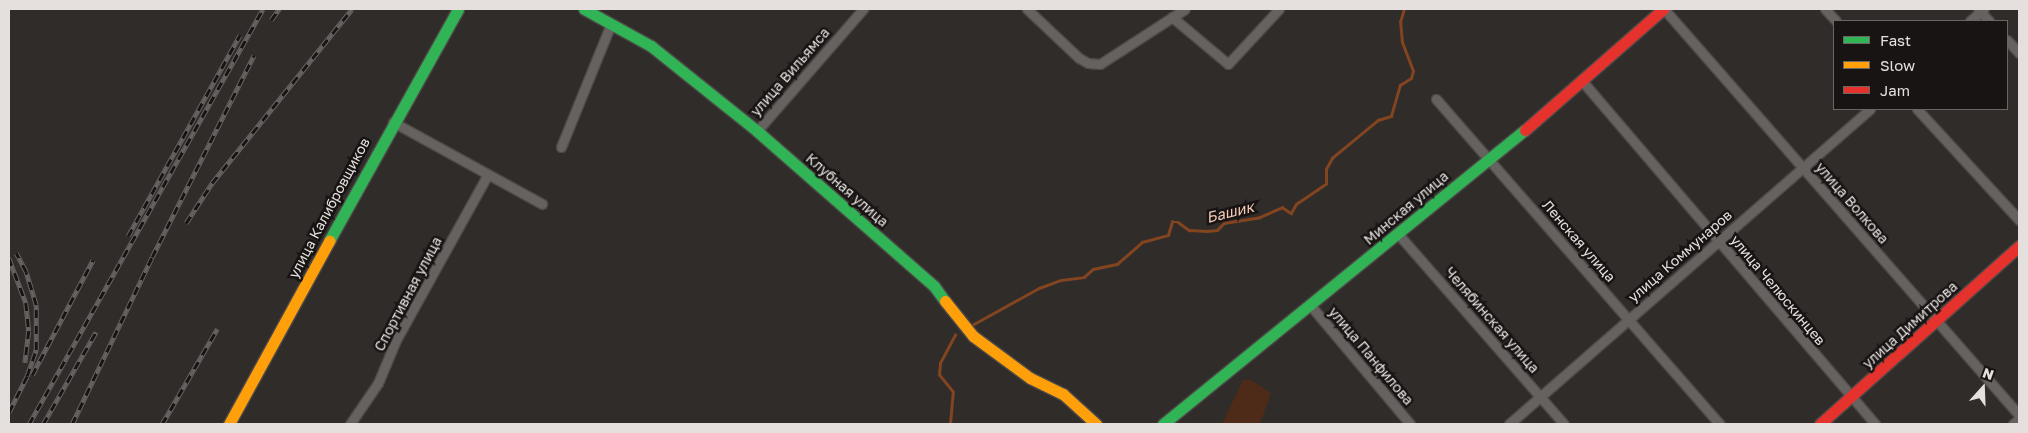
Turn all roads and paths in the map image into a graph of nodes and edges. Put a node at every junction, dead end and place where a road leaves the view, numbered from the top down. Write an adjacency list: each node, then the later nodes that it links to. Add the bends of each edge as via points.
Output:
1 (458, 9): 20 (street, улица Калибровщиков)
2 (584, 9): 13 (street, Клубная улица)
3 (863, 9): 21 (street, улица Вильямса)
4 (1028, 9): 10 (street, via 1078,58 1100,64)
5 (1185, 9): 10 (street)
6 (1279, 9): 10 (street, via 1228,64)
7 (1664, 9): 16 (street, Минская улица); 24 (street, улица Волкова)
8 (1824, 9): 11 (street)
9 (1981, 10): 12 (street)
10 (1172, 18)
11 (1835, 20)
12 (1971, 20)
13 (611, 24): 21 (street, Клубная улица, via 651,46); 22 (street)
14 (2008, 41): 15 (street)
15 (2019, 53)
16 (1583, 82): 23 (street, Минская улица); 29 (street, улица Челюскинцев)
17 (1436, 99): 23 (street, Ленская улица)
18 (1869, 110): 24 (street, улица Коммунаров)
19 (1918, 110): 27 (street)
20 (393, 122): 25 (street); 38 (street, улица Калибровщиков)
21 (757, 131): 40 (street, Клубная улица, via 934,286 973,336 1030,378 1063,394)
22 (561, 148)
23 (1489, 159): 28 (street, Минская улица); 32 (street, Ленская улица)
24 (1803, 167): 29 (street, улица Коммунаров); 33 (street, улица Волкова)
25 (487, 176): 26 (street); 39 (street, Спортивная улица, via 396,340 378,383)
26 (542, 204)
27 (2019, 220)
28 (1399, 234): 31 (street, Минская улица); 34 (street, Челябинская улица)
29 (1718, 241): 32 (street, улица Коммунаров); 35 (street, улица Челюскинцев)
30 (2019, 246): 33 (street, улица Димитрова)
31 (1311, 306): 41 (street, Минская улица); 42 (street, улица Панфилова)
32 (1627, 319): 34 (street, улица Коммунаров); 45 (street, Ленская улица)
33 (1937, 320): 35 (street, улица Димитрова); 36 (street, улица Волкова)
34 (1540, 397): 43 (street, улица Коммунаров); 44 (street, Челябинская улица)
35 (1851, 397): 46 (street, улица Димитрова); 47 (street, улица Челюскинцев)
36 (2019, 415)
37 (2019, 419): 48 (street)
38 (229, 424)
39 (350, 424)
40 (1096, 424)
41 (1163, 424)
42 (1410, 424)
43 (1509, 424)
44 (1564, 424)
45 (1720, 424)
46 (1820, 424)
47 (1874, 424)
48 (2013, 424)

